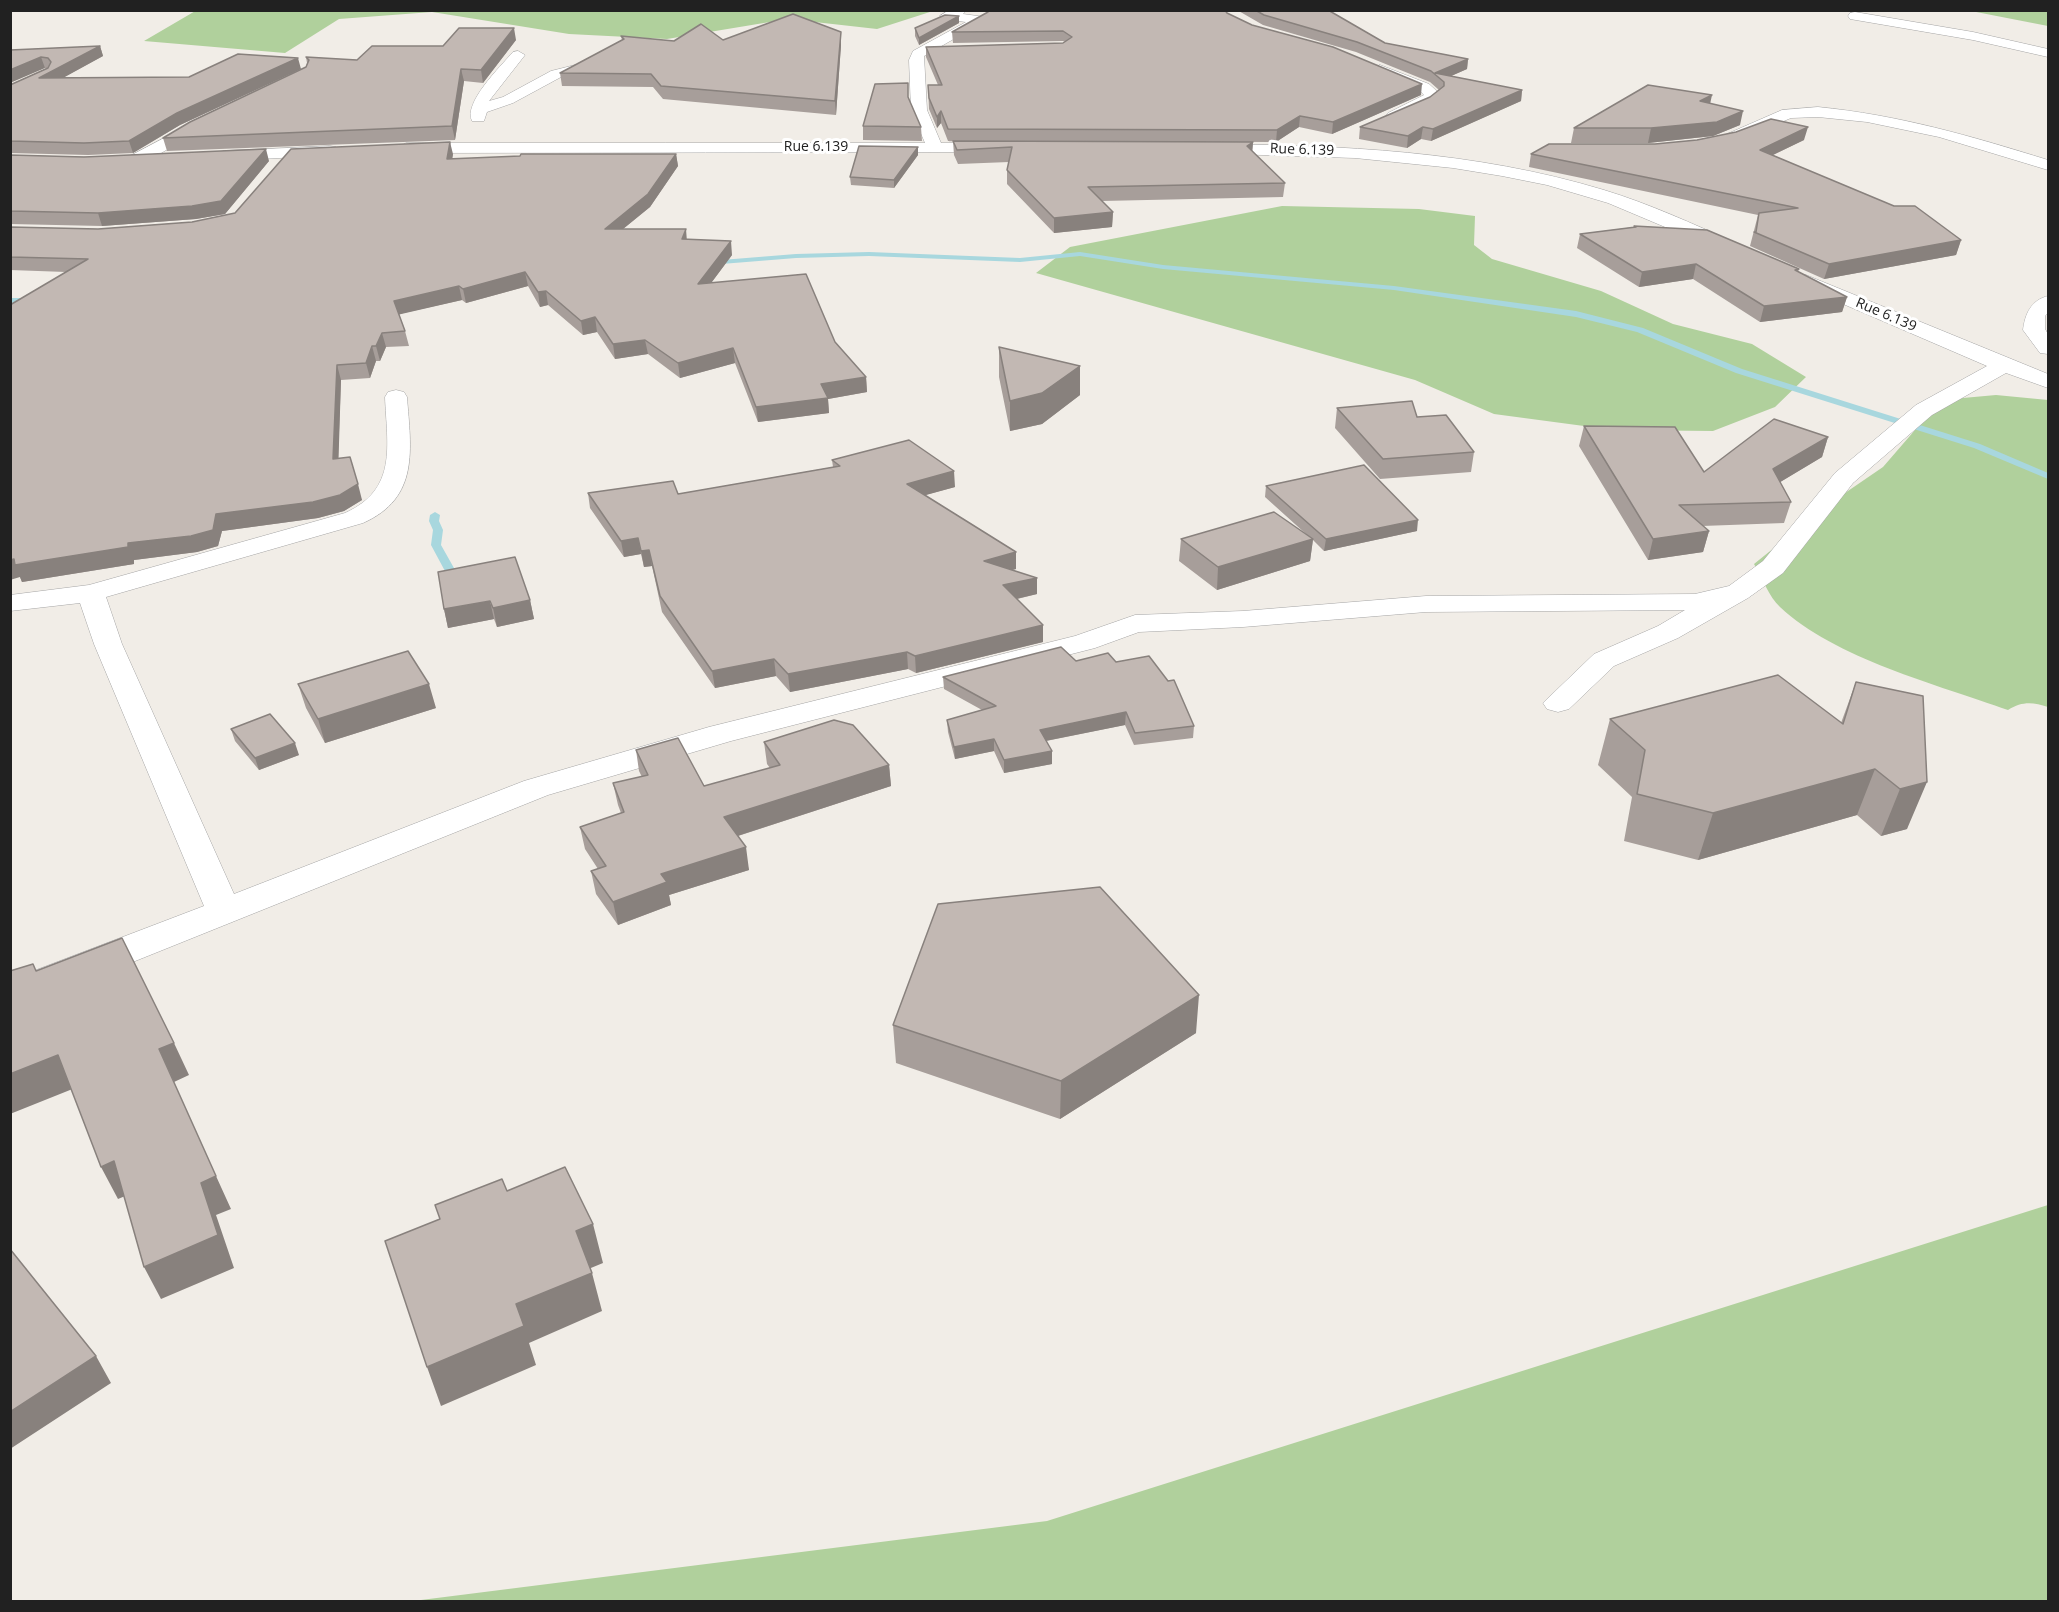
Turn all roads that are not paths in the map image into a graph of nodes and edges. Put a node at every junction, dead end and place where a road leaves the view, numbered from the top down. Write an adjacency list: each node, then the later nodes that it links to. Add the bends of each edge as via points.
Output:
1 (961, 10): 3 (street, via 947,16 980,20)
2 (1855, 16): 5 (street)
3 (924, 50): 4 (street); 16 (street, via 916,60 919,110)
4 (956, 50)
5 (2049, 53)
6 (518, 55): 9 (street, via 490,87)
7 (1366, 64): 11 (street, via 1425,87 1433,95)
8 (587, 66): 9 (street, via 556,74 508,100)
9 (478, 110): 14 (street)
10 (216, 116): 25 (street)
11 (1376, 123)
12 (1344, 136): 19 (street)
13 (1721, 141): 27 (street, via 1788,113 1818,111 1943,133)
14 (480, 146): 15 (street, Rue 6.139); 16 (street, Rue 6.139)
15 (385, 148)
16 (935, 148): 17 (street, Rue 6.139)
17 (1019, 148)
18 (1186, 148): 19 (street, Rue 6.139)
19 (1312, 149): 29 (street, Rue 6.139, via 1397,155)
20 (349, 150): 21 (street)
21 (289, 153): 22 (street); 28 (street)
22 (206, 157)
23 (1525, 158): 29 (street)
24 (171, 159): 25 (street)
25 (136, 160): 26 (street)
26 (117, 161)
27 (2047, 165)
28 (274, 171)
29 (1502, 172): 30 (street, Rue 6.139, via 1646,210)
30 (1750, 256)
31 (1791, 275): 34 (street, Rue 6.139)
32 (2049, 302): 33 (street, via 2035,315 2034,330)
33 (2049, 348)
34 (2004, 365): 35 (street, Rue 6.139); 37 (street, via 1924,410 1852,470 1773,567)
35 (2049, 381)
36 (396, 396): 38 (street, via 398,471 387,495 375,506 354,518)
37 (1738, 592): 40 (street, via 1668,632 1604,660); 41 (street, via 1695,602 1426,604 1135,624 1085,642 720,734 536,788)
38 (91, 593): 39 (street); 41 (street, via 108,644)
39 (10, 603)
40 (1558, 703)
41 (224, 911): 42 (street)
42 (10, 994)

